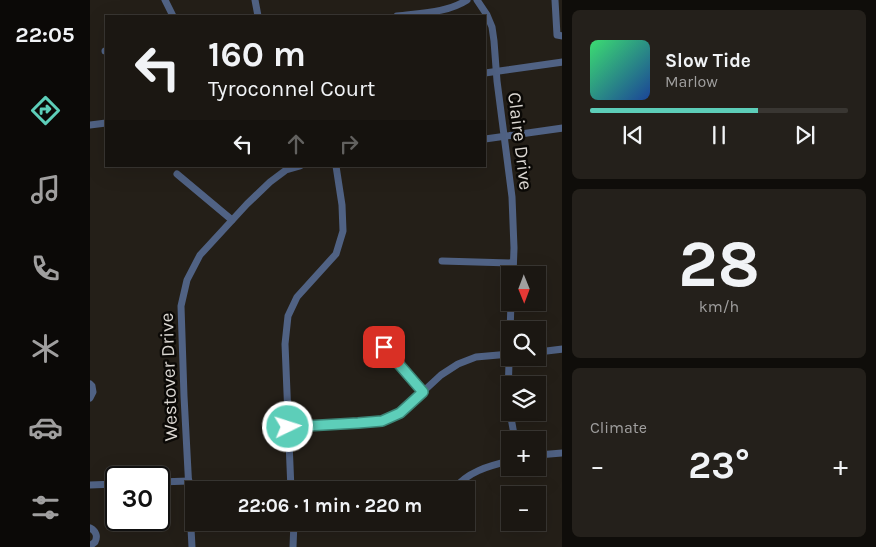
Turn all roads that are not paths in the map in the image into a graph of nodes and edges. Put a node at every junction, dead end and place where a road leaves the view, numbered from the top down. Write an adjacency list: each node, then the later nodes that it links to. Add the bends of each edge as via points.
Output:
1 (166, 0): 6 (street)
2 (256, 0): 7 (street)
3 (467, 0): 8 (street, via 441,10)
4 (476, 0): 11 (street, Claire Drive, via 492,27)
5 (555, 0): 9 (street, via 557,35)
6 (173, 15)
7 (258, 15)
8 (404, 15)
9 (562, 36)
10 (562, 62): 11 (street)
11 (497, 71): 12 (street); 16 (street, Claire Drive)
12 (486, 72)
13 (105, 123): 14 (street)
14 (90, 125)
15 (562, 128): 16 (street)
16 (504, 136): 17 (street); 23 (street, Claire Drive, via 512,197)
17 (486, 139)
18 (296, 167): 21 (street, Westover Drive, via 286,170 270,182)
19 (336, 167): 31 (street, via 342,231 336,254 297,297 288,316 285,344)
20 (177, 174): 21 (street)
21 (232, 220): 36 (street, Westover Drive, via 200,255 187,280 181,306)
22 (442, 261): 23 (street)
23 (513, 263)
24 (384, 347): 29 (street)
25 (562, 348): 26 (street)
26 (546, 351)
27 (501, 355): 29 (street, via 476,357 458,364)
28 (90, 384): 30 (street, via 93,392)
29 (423, 392): 31 (street, via 400,413 382,421)
30 (90, 398)
31 (288, 427): 37 (street)
32 (562, 453): 33 (street)
33 (546, 454)
34 (501, 463): 38 (street, via 486,467)
35 (185, 481): 39 (street)
36 (189, 481)
37 (291, 481)
38 (461, 481)
39 (170, 482)
40 (105, 484): 41 (street)
41 (90, 485)
42 (90, 528): 45 (street, via 97,536)
43 (191, 531): 46 (street, Westover Drive)
44 (294, 531): 47 (street)
45 (90, 546)
46 (192, 547)
47 (293, 547)

